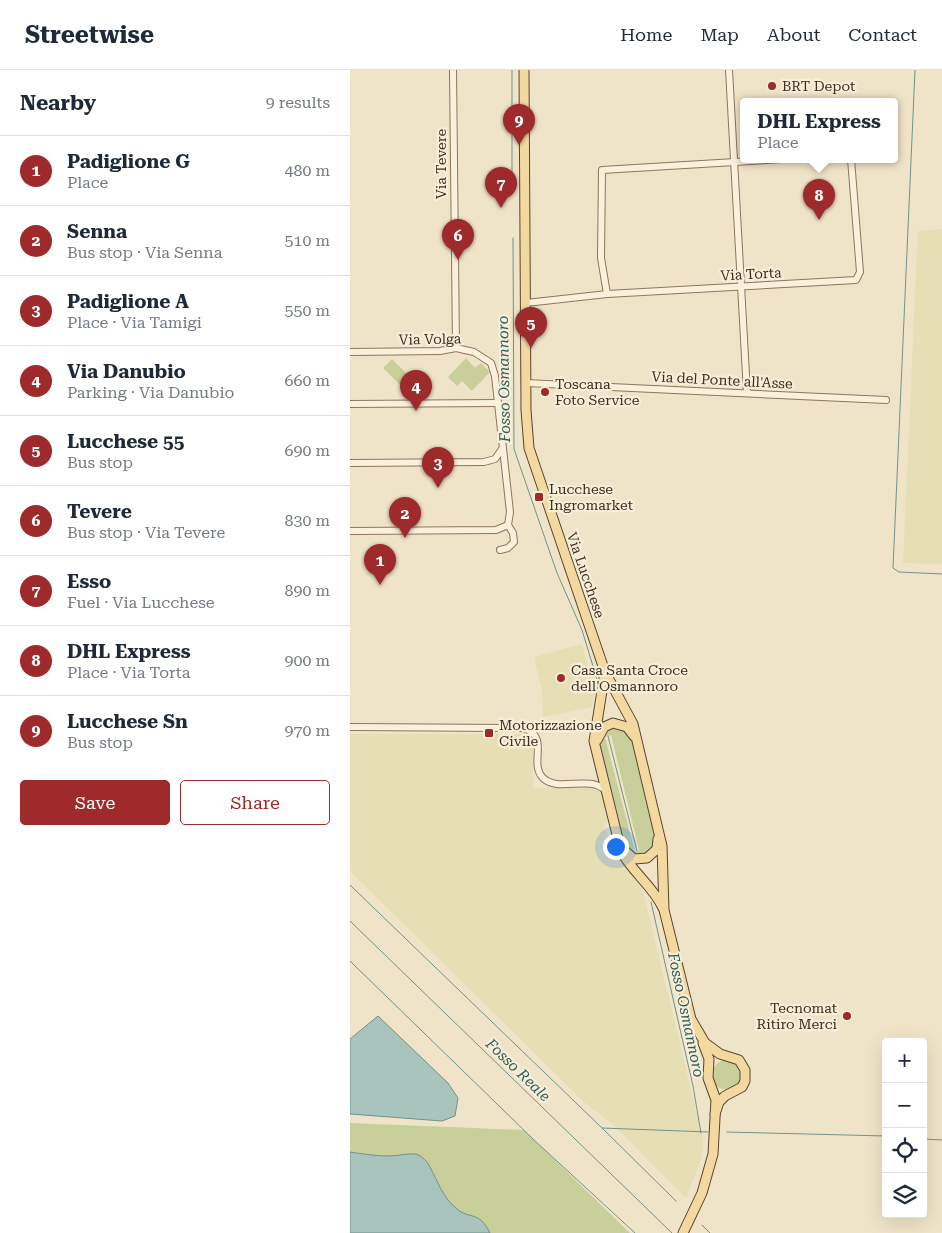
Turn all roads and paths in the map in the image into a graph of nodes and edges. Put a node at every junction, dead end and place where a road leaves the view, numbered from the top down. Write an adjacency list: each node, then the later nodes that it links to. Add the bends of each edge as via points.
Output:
1 (453, 70): 10 (street, Via Tevere)
2 (524, 70): 9 (main road, Via Lucchese)
3 (729, 70): 4 (street)
4 (734, 162): 5 (street); 7 (street); 8 (street, via 602,170 601,258)
5 (740, 162)
6 (851, 163): 7 (street, Via Torta, via 858,278)
7 (741, 287): 8 (street, Via Torta); 13 (street)
8 (607, 294): 9 (street, Via Torta)
9 (526, 303): 12 (main road, Via Lucchese)
10 (456, 348): 11 (street, Via Volga); 15 (street, Via Volga, via 474,352 491,362)
11 (350, 352)
12 (526, 383): 13 (street, Via del Ponte all'Asse); 24 (main road, Via Lucchese, via 526,427 531,457)
13 (747, 393): 14 (street, Via del Ponte all'Asse)
14 (886, 400)
15 (498, 403): 16 (street); 17 (street, Via Volga)
16 (350, 404)
17 (503, 446): 18 (street, via 498,457); 20 (street, Via Volga)
18 (484, 462): 19 (street); 20 (street, via 498,465)
19 (350, 463)
20 (506, 476): 21 (street, Via Volga)
21 (508, 526): 22 (street, via 496,530); 23 (street, Via Volga, via 514,542)
22 (350, 531)
23 (500, 550)
24 (605, 672): 26 (main road, Via Lucchese, via 594,736); 27 (main road, Via Lucchese, via 633,724)
25 (350, 727): 29 (street, via 515,727 529,730 537,743 538,768 543,778 555,783)
26 (596, 748): 27 (main road, via 600,732 606,725 616,722 630,730); 28 (main road, Via Lucchese)
27 (638, 748): 31 (main road, Via Lucchese)
28 (600, 763): 29 (street, via 600,775); 30 (main road, Via Lucchese)
29 (589, 783): 30 (street)
30 (607, 793): 32 (main road, Via Lucchese)
31 (658, 831): 32 (main road, via 657,849 643,860 628,855); 33 (main road, Via Lucchese, via 662,846)
32 (618, 838): 33 (main road, Via Lucchese, via 628,865)
33 (664, 910): 34 (main road, Via Lucchese, via 690,1014)
34 (701, 1038): 35 (main road, Via Lucchese, via 709,1047); 36 (main road, Via Lucchese)
35 (728, 1056): 36 (main road, via 715,1060); 38 (main road, Via Lucchese, via 739,1060 746,1076 742,1087)
36 (710, 1068): 37 (main road, Via Lucchese, via 708,1078)
37 (713, 1087): 38 (main road); 39 (main road, Via Lucchese)
38 (728, 1094): 39 (main road, Via Lucchese, via 719,1102)
39 (715, 1114): 40 (main road, Via Lucchese, via 709,1172)
40 (684, 1230)

